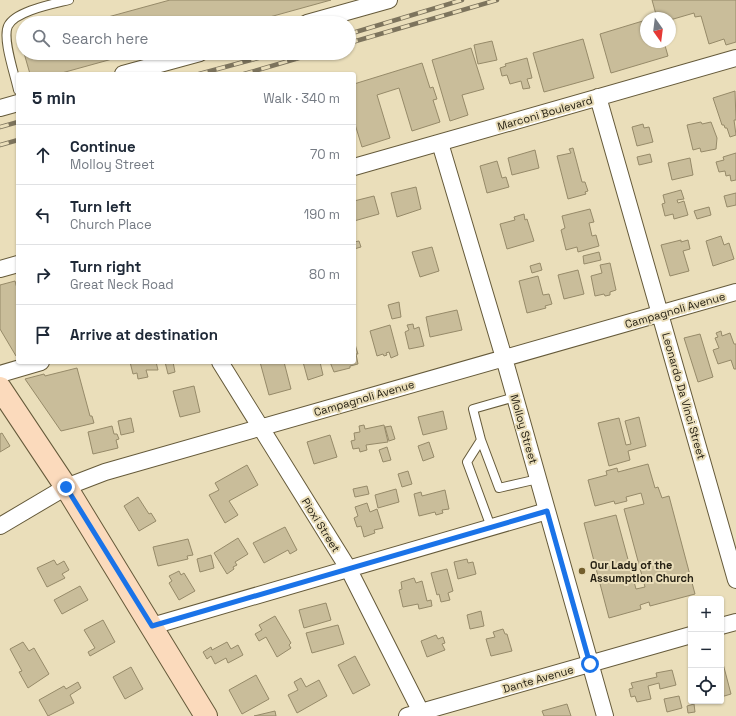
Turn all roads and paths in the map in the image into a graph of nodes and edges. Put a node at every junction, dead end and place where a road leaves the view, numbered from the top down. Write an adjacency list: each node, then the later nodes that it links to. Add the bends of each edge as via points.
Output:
1 (69, 0): 4 (lane)
2 (388, 0): 3 (street)
3 (364, 3): 5 (street)
4 (20, 16)
5 (327, 16)
6 (16, 18): 10 (lane, via 8,26 6,37)
7 (736, 58): 11 (street, Marconi Boulevard)
8 (174, 60): 9 (street)
9 (130, 72)
10 (16, 81)
11 (598, 97): 14 (street, Marconi Boulevard); 19 (street, Leonardo Da Vinci Street)
12 (16, 104): 13 (street)
13 (0, 108)
14 (440, 143): 15 (street, Marconi Boulevard); 20 (street, Molloy Street)
15 (356, 166)
16 (16, 265): 17 (street)
17 (0, 269)
18 (736, 292): 19 (street, Campagnoli Avenue)
19 (661, 314): 20 (street, Campagnoli Avenue); 34 (street, Leonardo Da Vinci Street)
20 (504, 358): 25 (street, Molloy Street); 26 (street, Campagnoli Avenue)
21 (34, 364): 23 (street)
22 (221, 364): 26 (street, Pioxi Street)
23 (0, 374)
24 (0, 388): 29 (main road)
25 (515, 397): 27 (lane, via 472,409); 28 (street, Molloy Street)
26 (261, 427): 29 (street, Campagnoli Avenue, via 105,472); 33 (street, Pioxi Street)
27 (481, 440): 28 (lane, via 500,488); 32 (lane, via 467,462)
28 (538, 479): 30 (street, Molloy Street)
29 (66, 487): 31 (street, Campagnoli Avenue); 37 (main road)
30 (547, 511): 32 (street); 39 (street, Molloy Street)
31 (0, 526)
32 (491, 527): 33 (street)
33 (348, 568): 37 (street); 40 (street, Pioxi Street)
34 (736, 580)
35 (736, 622): 36 (street)
36 (724, 625)
37 (152, 626): 41 (main road)
38 (688, 636): 39 (street, Dante Avenue)
39 (590, 664): 40 (street, Dante Avenue); 42 (street, Molloy Street)
40 (417, 715)
41 (206, 716)
42 (606, 716)

